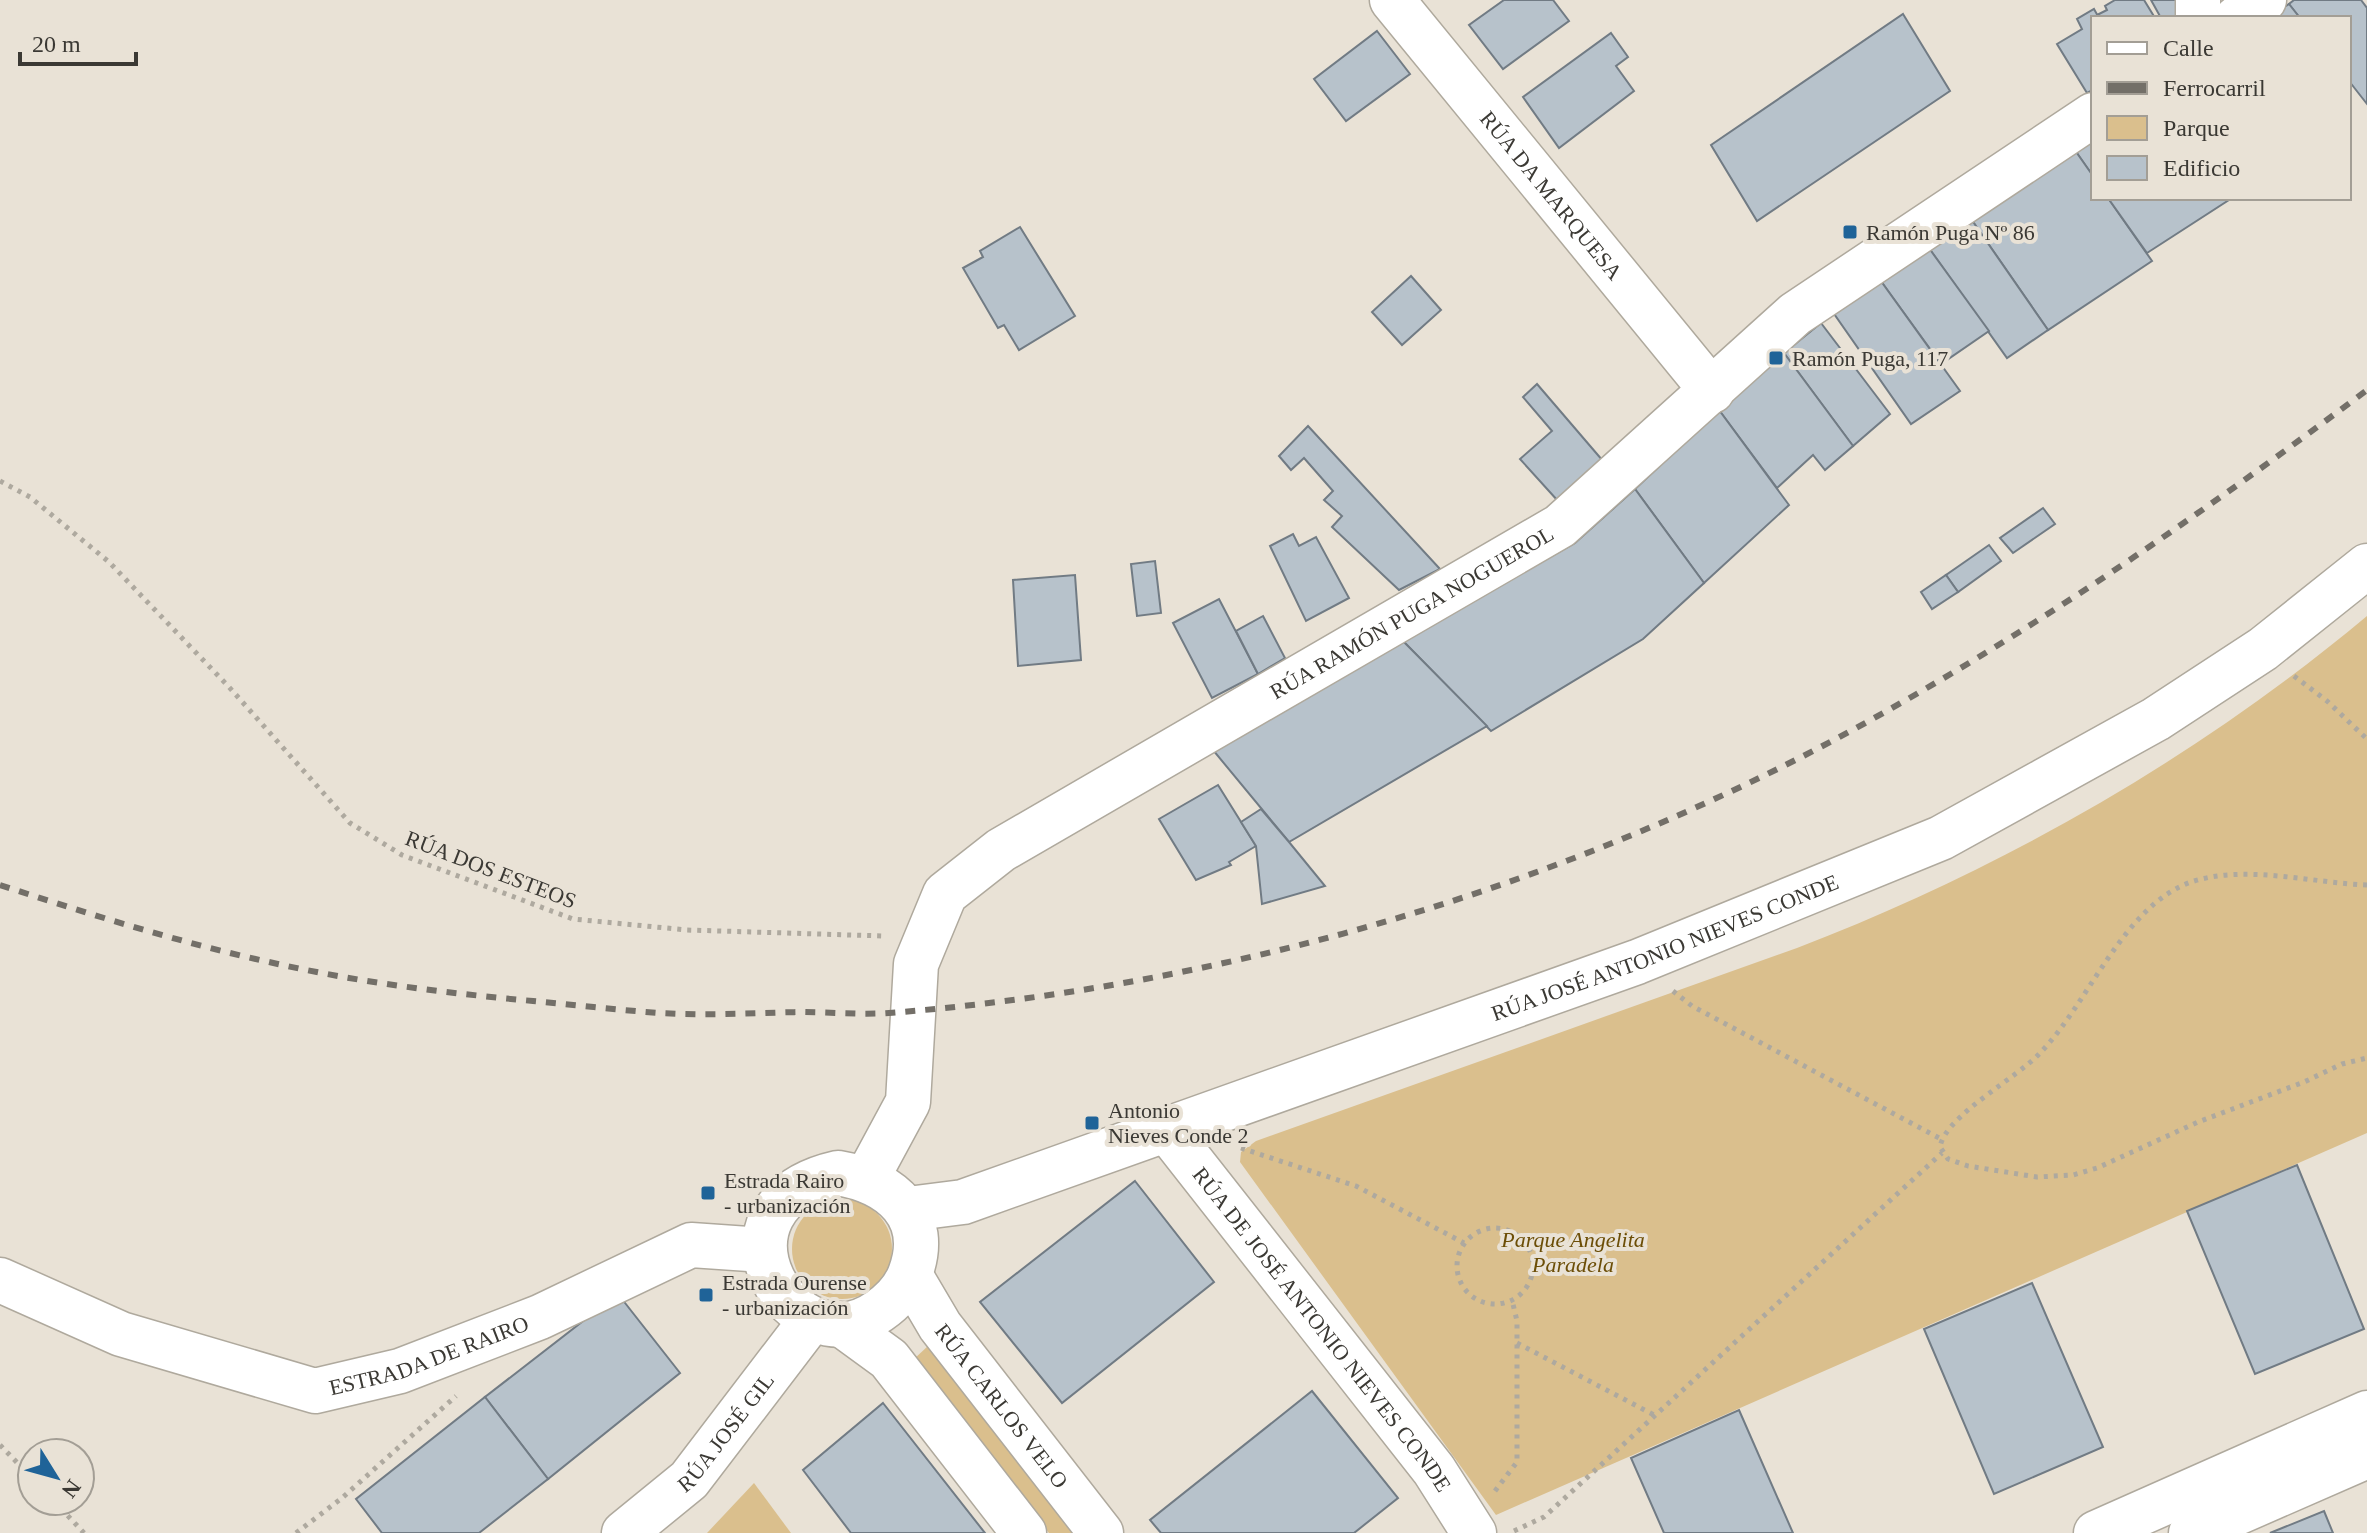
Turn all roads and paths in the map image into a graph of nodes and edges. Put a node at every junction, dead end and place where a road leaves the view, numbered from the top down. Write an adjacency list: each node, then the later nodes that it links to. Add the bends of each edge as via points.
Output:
1 (1392, 0): 5 (street, RÚA DA MARQUESA)
2 (2264, 0): 3 (street)
3 (2240, 16)
4 (2091, 116): 5 (street, RÚA RAMÓN PUGA NOGUEROL, via 1795,314)
5 (1712, 391): 11 (street, RÚA RAMÓN PUGA NOGUEROL, via 1560,526 1001,850 945,894)
6 (0, 481): 11 (path, RÚA DOS ESTEOS, via 30,497 109,562 350,823 402,855 573,919 687,930)
7 (2367, 566): 8 (street, RÚA JOSÉ ANTONIO NIEVES CONDE)
8 (2263, 649): 9 (path); 12 (street, RÚA JOSÉ ANTONIO NIEVES CONDE, via 2156,719 1941,838)
9 (2367, 739)
10 (2367, 885): 15 (path, via 2234,876 2210,877 2170,893 2125,936 2079,1008 2039,1054 1947,1128)
11 (927, 938): 18 (street, RÚA RAMÓN PUGA NOGUEROL, via 916,964 908,1102)
12 (1637, 962): 14 (street, RÚA JOSÉ ANTONIO NIEVES CONDE); 15 (path, via 1692,1006)
13 (2367, 1058): 17 (path, via 2073,1175 2020,1175 1968,1166)
14 (1166, 1129): 19 (street, RÚA JOSÉ ANTONIO NIEVES CONDE, via 963,1202); 34 (street, RÚA DE JOSÉ ANTONIO NIEVES CONDE)
15 (1941, 1139): 17 (path)
16 (1235, 1147): 20 (path, via 1356,1186)
17 (1942, 1153): 29 (path)
18 (867, 1178): 19 (street); 21 (street, via 838,1173 809,1179 785,1196 769,1221)
19 (908, 1209): 22 (street, via 915,1247)
20 (1464, 1243): 24 (path, via 1456,1264 1465,1289 1486,1303); 24 (path, via 1487,1228 1520,1236 1533,1269 1523,1292)
21 (764, 1250): 23 (street, ESTRADA DE RAIRO, via 691,1245 540,1317 400,1371 315,1391 121,1334); 25 (street, via 770,1279 787,1303)
22 (910, 1275): 25 (street, via 894,1300 870,1318); 39 (street, RÚA CARLOS VELO, via 940,1326)
23 (0, 1280)
24 (1512, 1300): 26 (path)
25 (827, 1322): 37 (street, RÚA JOSÉ GIL, via 689,1480); 38 (street, via 889,1359)
26 (1517, 1343): 29 (path); 34 (path, via 1517,1462)
27 (457, 1395): 36 (path)
28 (2367, 1413): 40 (street)
29 (1656, 1416): 34 (path, via 1544,1517)
30 (0, 1445): 32 (path)
31 (2367, 1456): 41 (street)
32 (16, 1462)
33 (69, 1517): 35 (path)
34 (1475, 1520)
35 (84, 1533)
36 (296, 1533)
37 (624, 1533)
38 (1024, 1533)
39 (1101, 1533)
40 (2096, 1533)
41 (2191, 1533)

